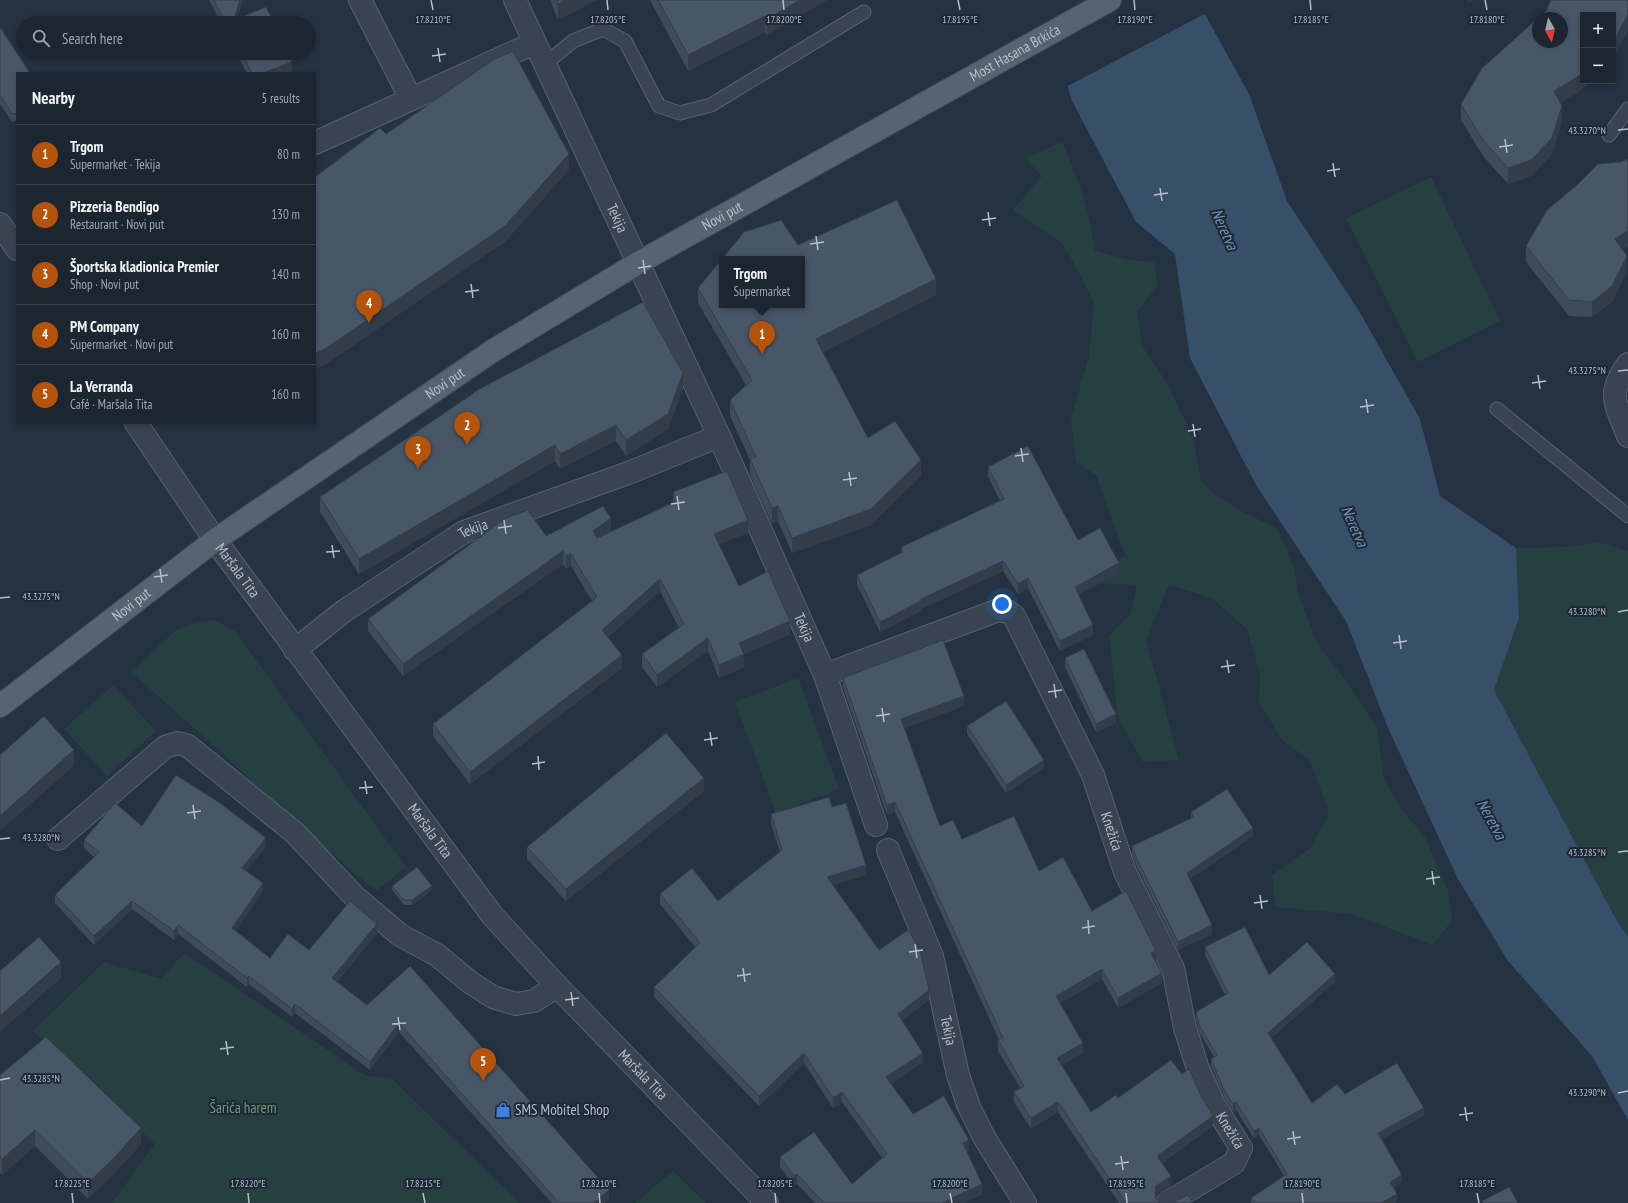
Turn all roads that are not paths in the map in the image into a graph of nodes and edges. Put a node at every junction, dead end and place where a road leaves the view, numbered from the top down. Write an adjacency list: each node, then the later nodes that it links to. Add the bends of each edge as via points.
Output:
1 (360, 0): 7 (street)
2 (515, 0): 5 (street, Tekija)
3 (1110, 0): 8 (main road, Most Hasana Brkića)
4 (864, 12): 6 (lane, via 710,105 680,113 659,106 625,41 603,29 573,41)
5 (534, 43): 6 (street, Tekija); 7 (street)
6 (544, 65): 14 (street, Tekija)
7 (411, 99): 11 (street)
8 (920, 106): 14 (main road, Novi put)
9 (1628, 109): 10 (lane)
10 (1609, 135)
11 (316, 143)
12 (0, 224): 13 (street)
13 (16, 248)
14 (638, 263): 18 (street, Tekija); 21 (main road, Novi put, via 494,350)
15 (1628, 364): 19 (street, via 1616,381 1614,397)
16 (1497, 409): 20 (lane)
17 (137, 424): 21 (street, Maršala Tita)
18 (719, 436): 22 (street, Tekija, via 631,472 464,532 344,611); 23 (street, Tekija)
19 (1628, 436)
20 (1628, 516)
21 (215, 540): 22 (street, Maršala Tita); 24 (main road, Novi put)
22 (295, 650): 28 (street, Maršala Tita, via 492,915)
23 (825, 675): 25 (street, Tekija); 31 (street, Knežića, via 996,611 1006,611 1014,616 1092,775 1125,872 1173,968 1185,1028 1197,1066 1213,1103 1241,1148 1234,1163)
24 (0, 706)
25 (876, 825)
26 (58, 839): 28 (street, via 165,747 178,743 188,746 295,833 354,896 400,935 436,955 471,983 493,997 516,1004 534,1001)
27 (888, 850): 30 (street, Tekija, via 932,956 958,1075 969,1107)
28 (558, 986): 29 (street, Maršala Tita)
29 (767, 1203)
30 (1024, 1203)
31 (1167, 1203)

